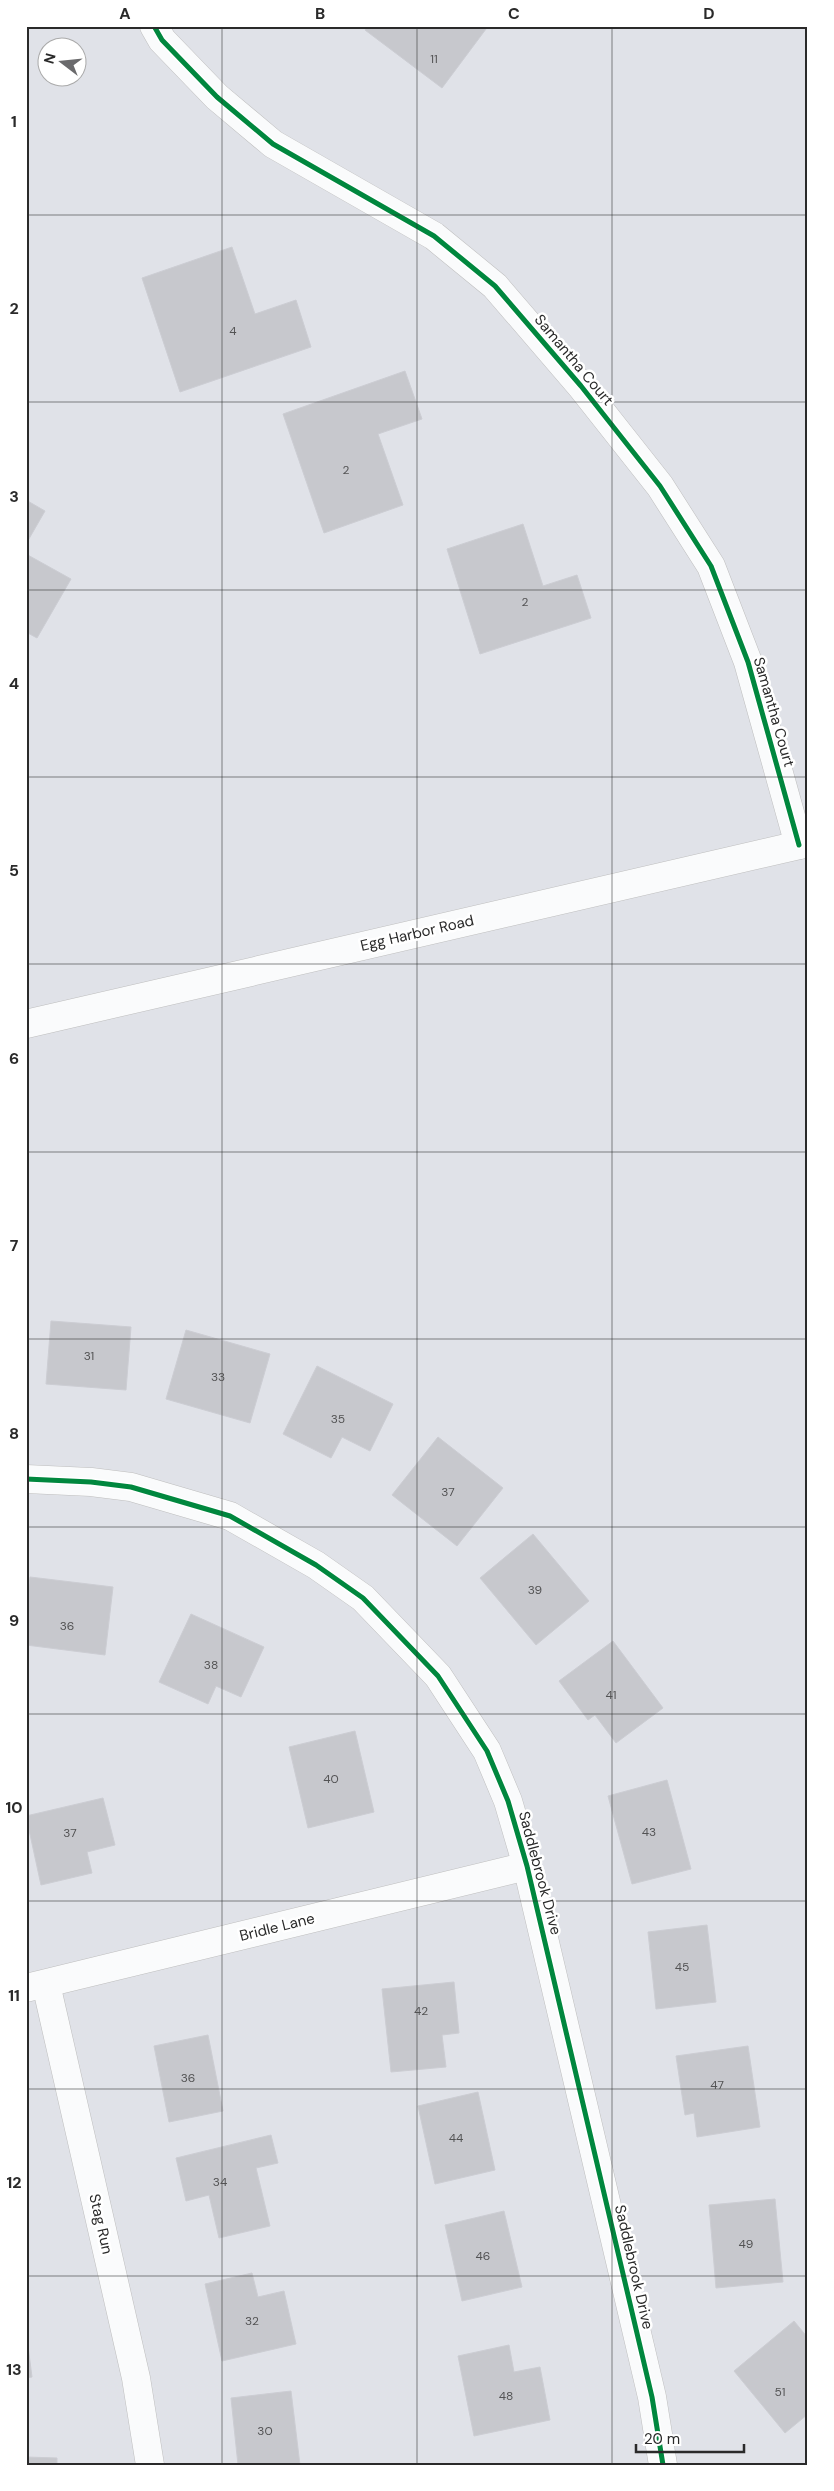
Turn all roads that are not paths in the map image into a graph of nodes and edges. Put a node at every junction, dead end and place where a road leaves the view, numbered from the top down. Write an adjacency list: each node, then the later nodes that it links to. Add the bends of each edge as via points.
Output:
1 (154, 26): 2 (street, Samantha Court, via 162,40 217,97 273,144 434,236 495,286 581,386 660,486 711,566 748,662)
2 (803, 844): 3 (street, Egg Harbor Road)
3 (26, 1024)
4 (26, 1479): 5 (street, Saddlebrook Drive, via 131,1487 230,1516 316,1565 363,1598 438,1676 472,1726 508,1801)
5 (527, 1866): 6 (street, Bridle Lane); 8 (street, Saddlebrook Drive, via 652,2396)
6 (36, 1986): 7 (street, Stag Run, via 136,2378)
7 (150, 2465)
8 (663, 2465)

